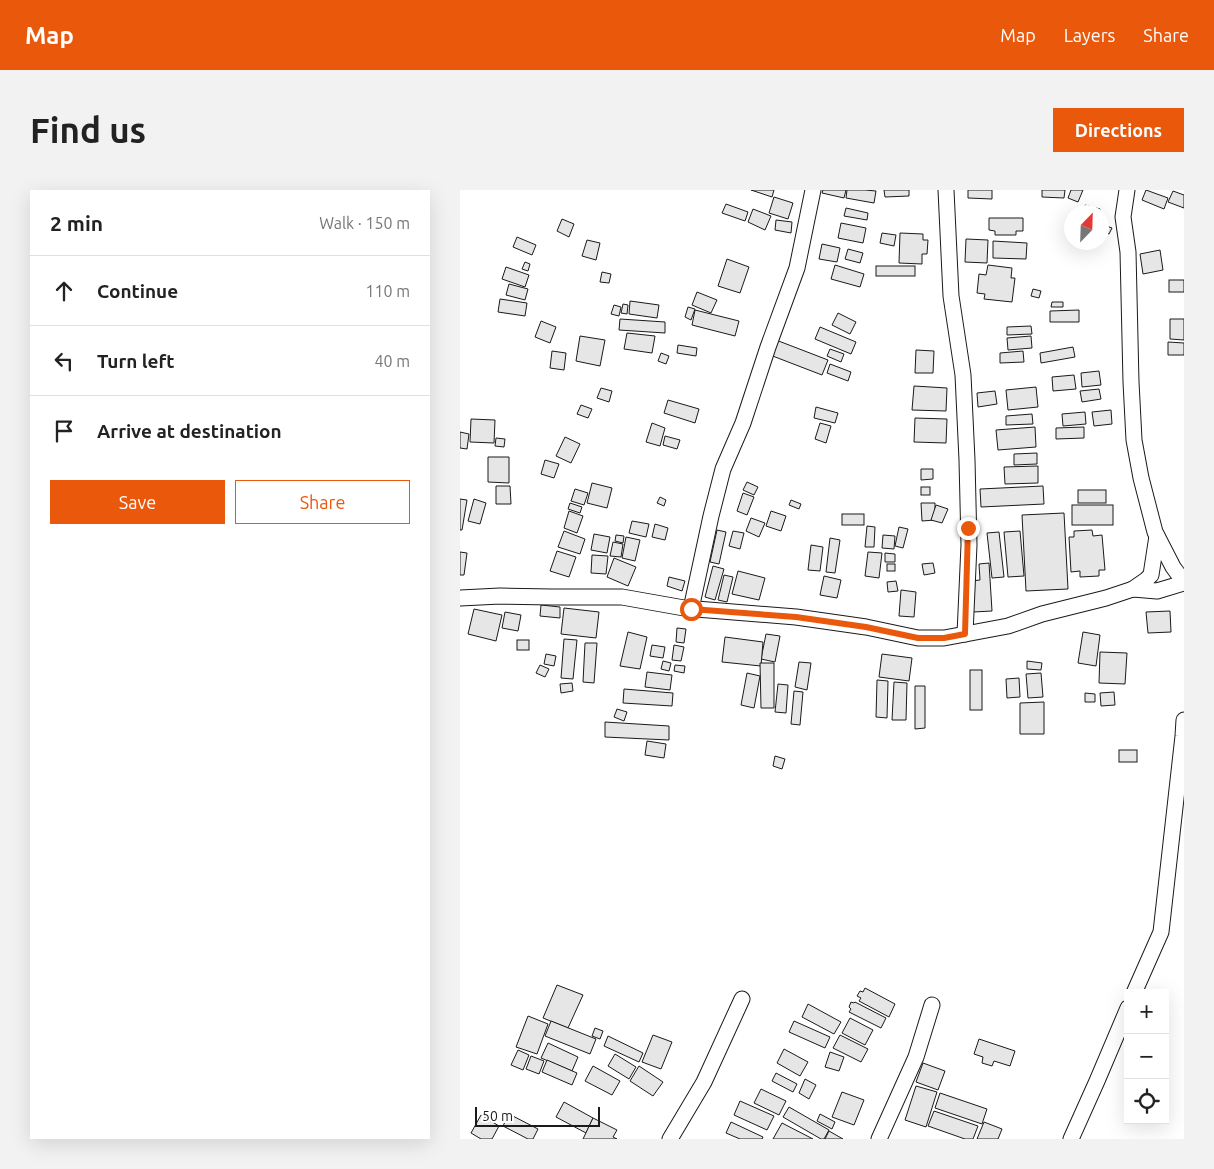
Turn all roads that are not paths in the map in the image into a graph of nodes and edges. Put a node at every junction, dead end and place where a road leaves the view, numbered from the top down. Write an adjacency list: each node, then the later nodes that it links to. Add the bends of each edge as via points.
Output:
1 (813, 190): 8 (street, via 796,268 743,423 723,469)
2 (946, 190): 9 (street, via 952,296 963,374 968,460)
3 (1127, 190): 4 (street, via 1123,217 1128,252 1134,440)
4 (1157, 536): 5 (street); 6 (street, via 1151,575)
5 (1184, 582): 6 (street, via 1157,591)
6 (1133, 589): 9 (street, via 1008,626)
7 (460, 598): 8 (street, via 622,597)
8 (691, 609): 9 (street, via 796,617 918,638)
9 (965, 634)
10 (1184, 720): 11 (street, via 1161,932)
11 (1136, 989)
12 (742, 999): 15 (street, via 704,1082)
13 (932, 1005): 16 (street, via 916,1057)
14 (1124, 1017): 17 (street)
15 (670, 1139)
16 (878, 1139)
17 (1071, 1139)

